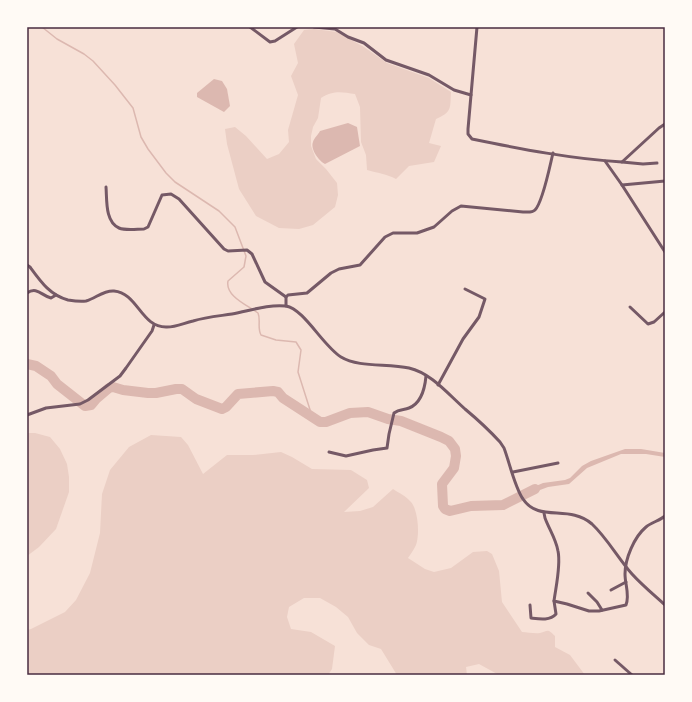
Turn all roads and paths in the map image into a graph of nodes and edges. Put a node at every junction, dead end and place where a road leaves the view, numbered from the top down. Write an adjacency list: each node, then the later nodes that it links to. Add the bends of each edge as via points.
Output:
1 (250, 27): 2 (street, via 270,42)
2 (297, 27)
3 (314, 27): 5 (street, via 335,29 364,43 386,60 429,75 454,90)
4 (477, 27): 5 (street)
5 (471, 95): 7 (street, via 468,129 470,137)
6 (665, 124): 9 (street)
7 (553, 153): 8 (street); 19 (street, via 542,198 532,211 461,206 434,227 418,233 393,233 385,237 360,265 339,269 307,293 290,294)
8 (605, 161): 9 (street); 12 (street)
9 (622, 162): 10 (street)
10 (657, 163)
11 (665, 181): 12 (street)
12 (622, 185): 14 (street)
13 (106, 188): 19 (street, via 108,212 112,223 119,228 144,230 148,227 162,195 171,194 179,199 224,249 243,249 252,254 265,282)
14 (665, 252)
15 (27, 265): 18 (street)
16 (465, 289): 25 (street, via 485,299 479,317 463,338)
17 (27, 293): 18 (street, via 36,290 48,298)
18 (56, 295): 23 (street, via 74,301 86,301 109,291 118,292 131,300)
19 (286, 297): 20 (street)
20 (286, 306): 23 (street, via 272,306 166,327); 24 (street, via 302,316 341,357 352,362 407,368)
21 (630, 307): 22 (street, via 648,324)
22 (665, 312)
23 (154, 325): 26 (street, via 123,372 88,400 80,404 46,408)
24 (426, 376): 25 (street); 27 (street, via 423,394 412,406 394,413 387,448 346,456)
25 (438, 385): 29 (street, via 500,442)
26 (27, 414)
27 (329, 452)
28 (558, 463): 29 (street)
29 (512, 472): 30 (street, via 523,500)
30 (544, 513): 32 (street, via 572,514 587,520); 36 (street, via 555,540 560,567)
31 (665, 516): 32 (street, via 641,532)
32 (626, 566): 33 (street); 38 (street)
33 (626, 582): 34 (street); 39 (street, via 626,605)
34 (611, 590)
35 (588, 593): 39 (street)
36 (554, 601): 37 (street, via 556,614 549,619 531,618); 39 (street, via 589,612)
37 (530, 605)
38 (665, 605)
39 (602, 610)
40 (615, 660): 41 (street)
41 (632, 675)

